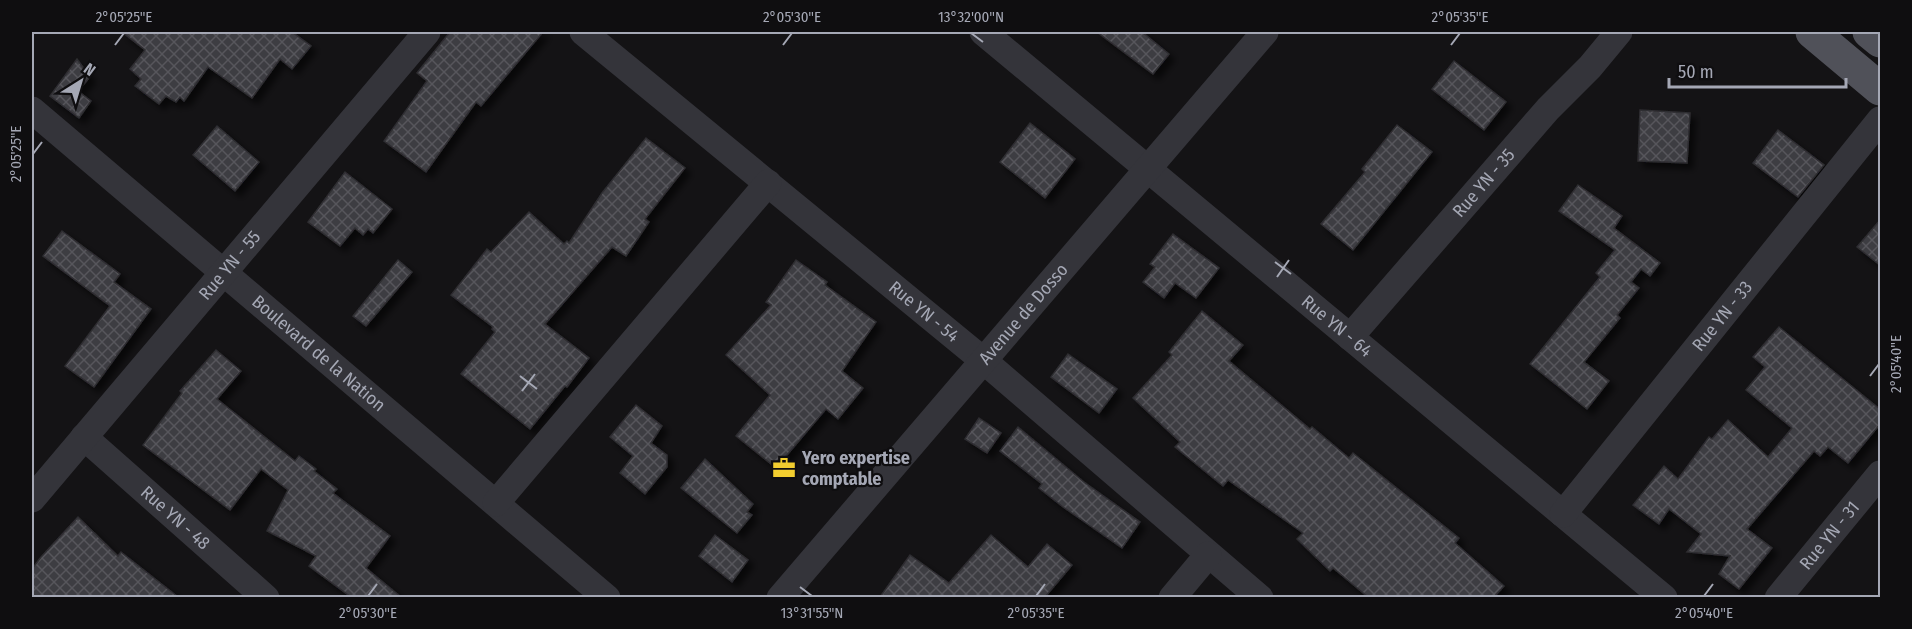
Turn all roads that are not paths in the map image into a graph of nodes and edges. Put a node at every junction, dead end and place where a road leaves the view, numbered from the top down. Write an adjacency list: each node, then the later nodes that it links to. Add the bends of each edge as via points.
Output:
1 (583, 32): 13 (street, Rue YN - 54)
2 (983, 32): 12 (street, Rue YN - 64)
3 (1265, 32): 12 (street, Avenue de Dosso)
4 (1619, 32): 15 (street, Rue YN - 35)
5 (1812, 32): 9 (main road)
6 (1869, 32): 8 (main road)
7 (414, 36): 14 (street, Rue YN - 55)
8 (1881, 41)
9 (1881, 89)
10 (32, 110): 14 (street, Boulevard de la Nation)
11 (1881, 120): 21 (street, Rue YN - 33)
12 (1148, 170): 15 (street, Rue YN - 64); 16 (street, Avenue de Dosso)
13 (768, 183): 16 (street, Rue YN - 54); 20 (street)
14 (223, 272): 17 (street, Rue YN - 55); 20 (street, Boulevard de la Nation)
15 (1350, 337): 21 (street, Rue YN - 64)
16 (984, 361): 22 (street, Rue YN - 54); 25 (street, Avenue de Dosso)
17 (84, 437): 19 (street, Rue YN - 55); 23 (street, Rue YN - 48)
18 (1881, 474): 29 (street, Rue YN - 31)
19 (32, 499)
20 (496, 503): 24 (street, Boulevard de la Nation)
21 (1563, 514): 28 (street, Rue YN - 64)
22 (1208, 555): 26 (street); 27 (street, Rue YN - 54)
23 (266, 597)
24 (607, 597)
25 (780, 597)
26 (1173, 597)
27 (1260, 597)
28 (1664, 597)
29 (1778, 597)

